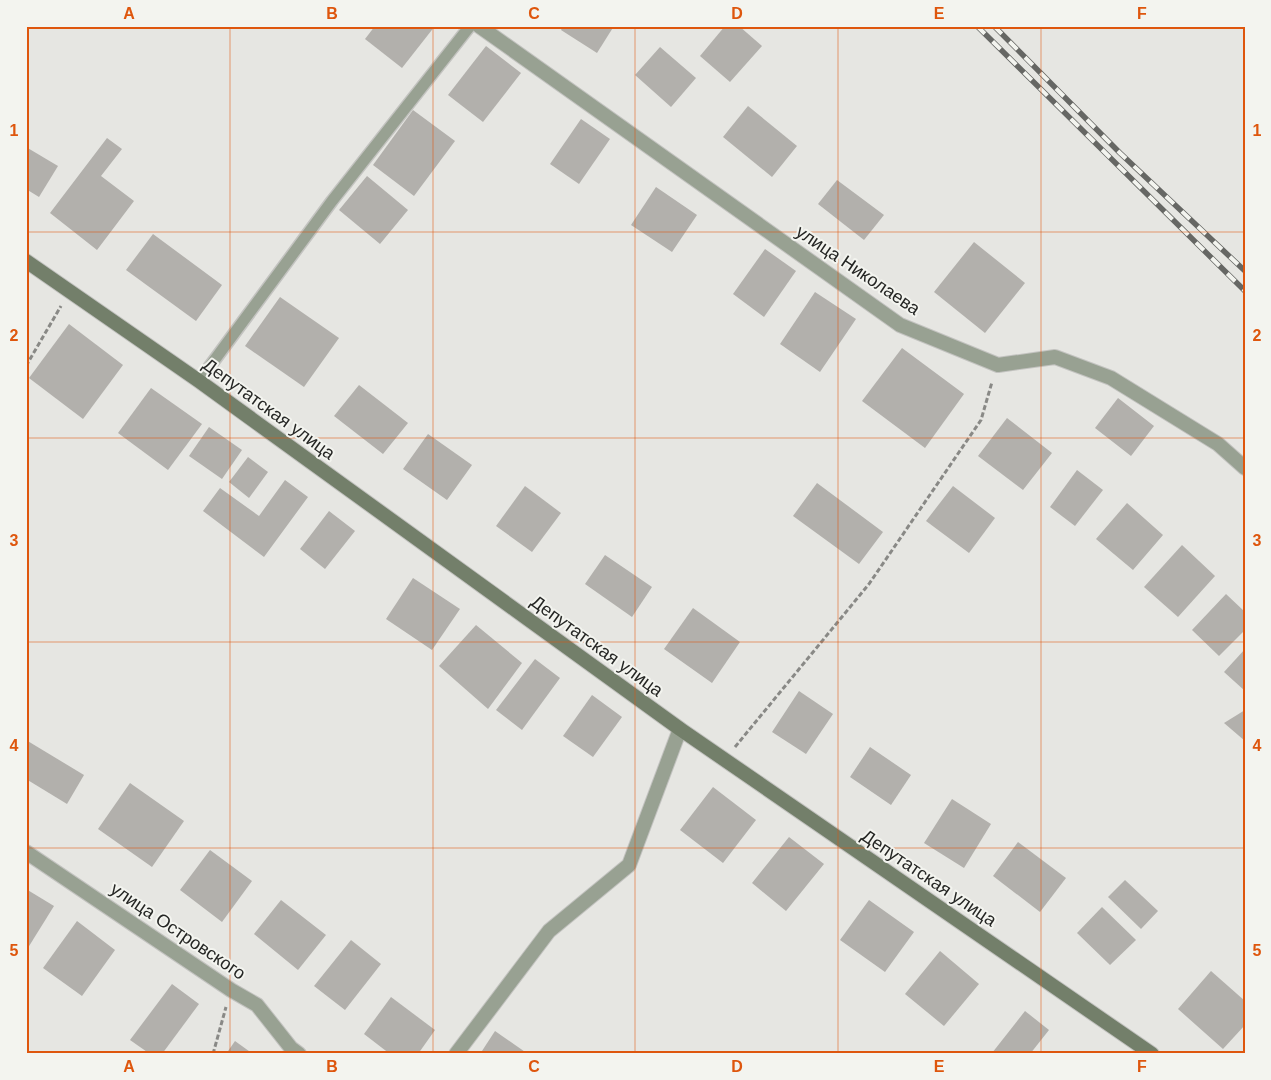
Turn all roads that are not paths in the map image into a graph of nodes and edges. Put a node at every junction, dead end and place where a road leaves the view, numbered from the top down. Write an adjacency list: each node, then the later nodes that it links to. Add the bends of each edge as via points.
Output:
1 (470, 26): 4 (lane, via 332,201)
2 (479, 26): 5 (street, улица Николаева, via 900,325 998,365 1055,357 1111,378 1218,444)
3 (26, 261): 4 (main road, Депутатская улица)
4 (199, 381): 6 (main road, Депутатская улица)
5 (1245, 468)
6 (680, 729): 9 (street, via 629,865 549,932); 10 (main road, Депутатская улица)
7 (26, 852): 8 (street, улица Островского, via 257,1005)
8 (299, 1054)
9 (456, 1054)
10 (1152, 1054)

